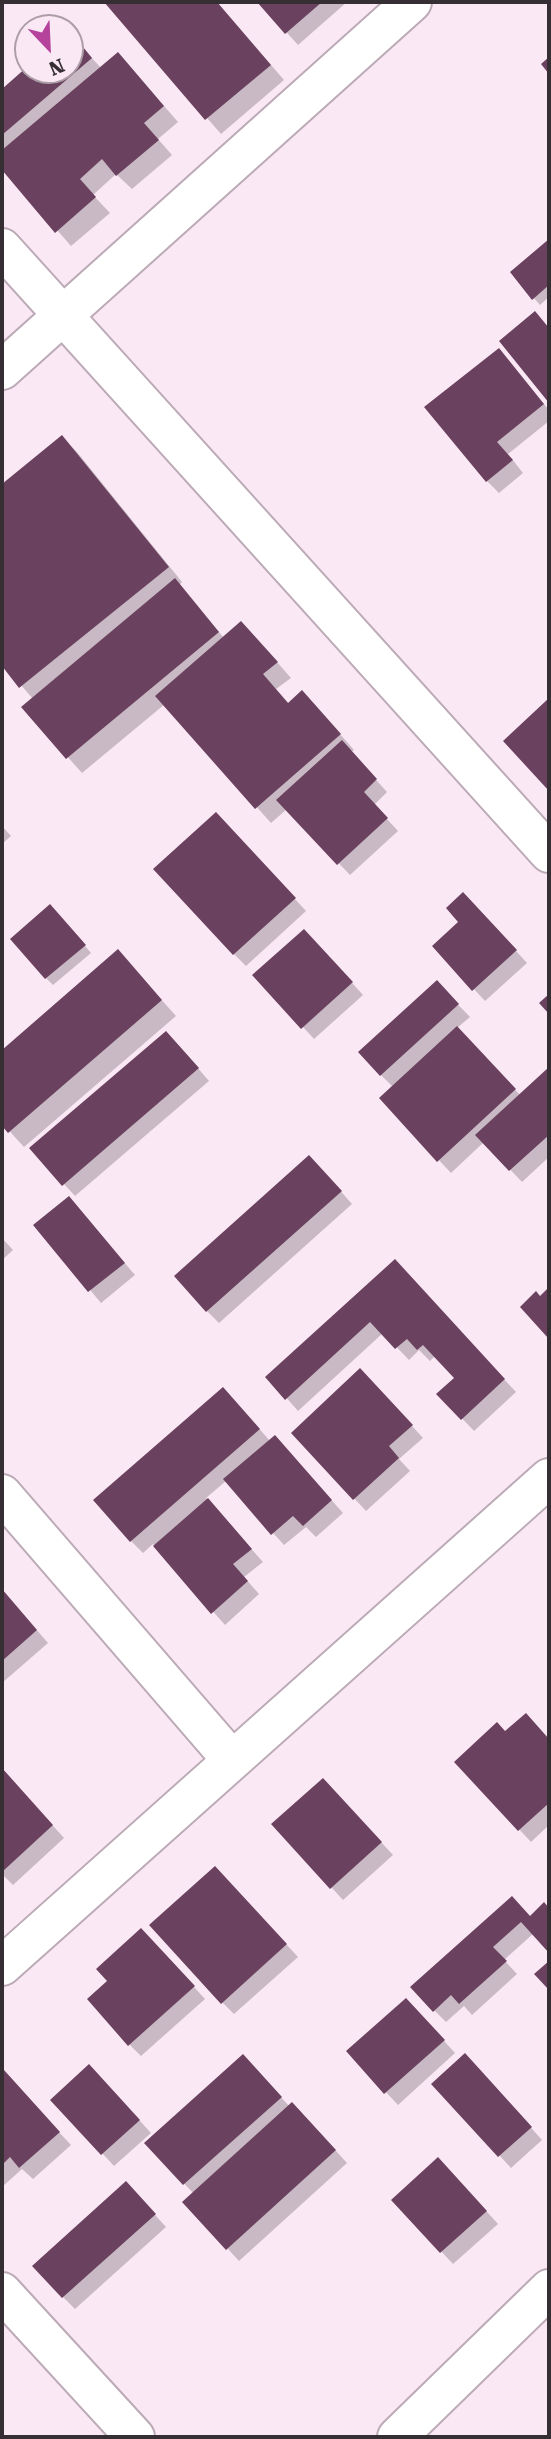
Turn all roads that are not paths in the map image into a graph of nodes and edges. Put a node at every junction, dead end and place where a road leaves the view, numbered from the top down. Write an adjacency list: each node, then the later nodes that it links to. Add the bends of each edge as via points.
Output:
1 (412, 2): 3 (street)
2 (2, 248): 3 (street)
3 (63, 315): 4 (street); 5 (street)
4 (2, 370)
5 (549, 853)
6 (549, 1478): 8 (street)
7 (2, 1494): 8 (street)
8 (232, 1760): 9 (street)
9 (2, 1966)
10 (549, 2289): 13 (street)
11 (2, 2292): 12 (street)
12 (135, 2437)
13 (397, 2437)

